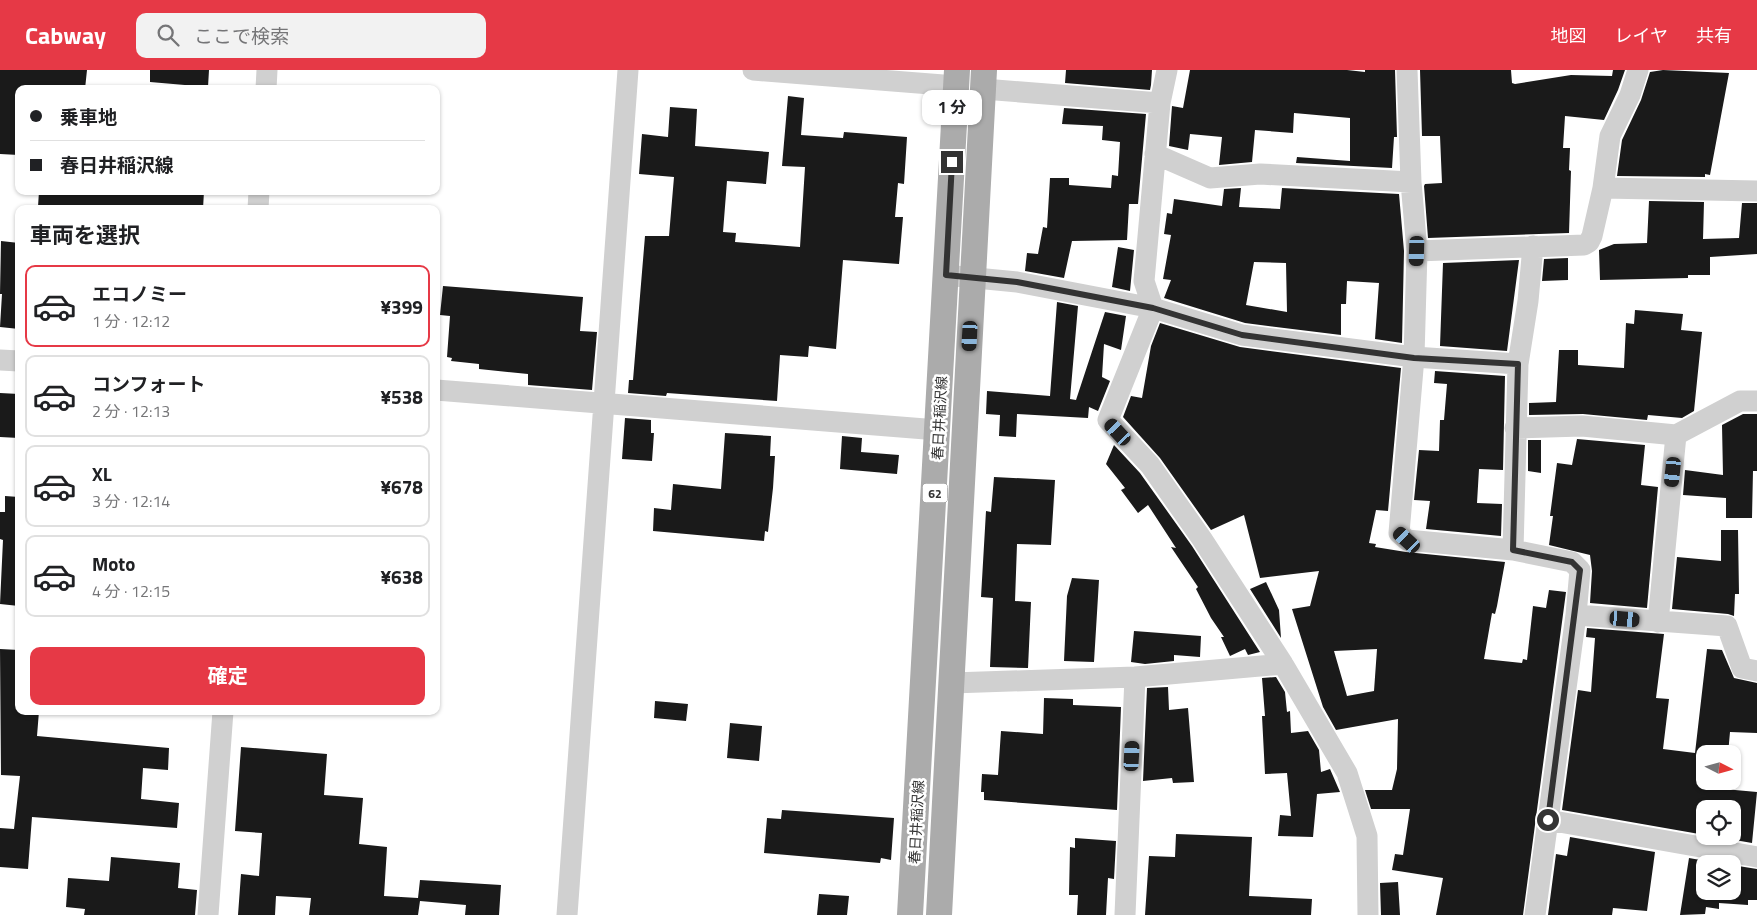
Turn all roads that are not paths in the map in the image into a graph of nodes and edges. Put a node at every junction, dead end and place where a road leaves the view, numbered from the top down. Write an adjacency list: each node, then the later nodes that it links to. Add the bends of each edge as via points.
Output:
1 (267, 70): 9 (street)
2 (628, 70): 26 (street)
3 (753, 70): 7 (street)
4 (1167, 70): 10 (street)
5 (1407, 70): 12 (street)
6 (1638, 70): 13 (street, via 1610,136)
7 (956, 78): 17 (main road, 春日井稲沢線 / 62)
8 (984, 79): 10 (street); 18 (main road, 春日井稲沢線 / 62)
9 (266, 85)
10 (1160, 103): 11 (street)
11 (1155, 154): 12 (street, via 1210,178 1260,174); 19 (street, via 1144,281)
12 (1411, 182): 16 (street)
13 (1603, 188): 14 (street); 15 (street, via 1589,242 1584,246)
14 (1757, 191)
15 (1533, 246): 16 (street); 23 (street)
16 (1417, 251): 20 (street)
17 (946, 275): 18 (street); 28 (main road, 春日井稲沢線 / 62)
18 (973, 278): 19 (street, via 1017,282); 36 (main road, 春日井稲沢線 / 62)
19 (1153, 308): 20 (street, via 1242,335); 33 (street, via 1108,420 1150,465)
20 (1414, 358): 23 (street); 30 (street, via 1399,533 1407,540)
21 (0, 360): 22 (street)
22 (15, 361)
23 (1518, 364): 27 (street)
24 (440, 390): 26 (street)
25 (1757, 401): 29 (street, via 1740,401)
26 (605, 402): 28 (street); 41 (street)
27 (1515, 428): 29 (street, via 1582,426); 30 (street)
28 (938, 430): 42 (main road, 春日井稲沢線 / 62)
29 (1676, 435): 32 (street)
30 (1513, 550): 31 (street, via 1572,562 1580,570)
31 (1576, 615): 32 (street); 38 (street)
32 (1658, 622): 34 (street, via 1727,626 1742,668)
33 (1282, 664): 35 (street); 45 (street, via 1347,773 1367,836)
34 (1757, 671)
35 (1135, 677): 36 (street); 44 (street)
36 (952, 683): 43 (main road, 春日井稲沢線 / 62)
37 (223, 715): 40 (street)
38 (1548, 820): 39 (street); 46 (street)
39 (1757, 857)
40 (208, 915)
41 (567, 915)
42 (910, 915)
43 (939, 915)
44 (1125, 915)
45 (1368, 915)
46 (1535, 915)

